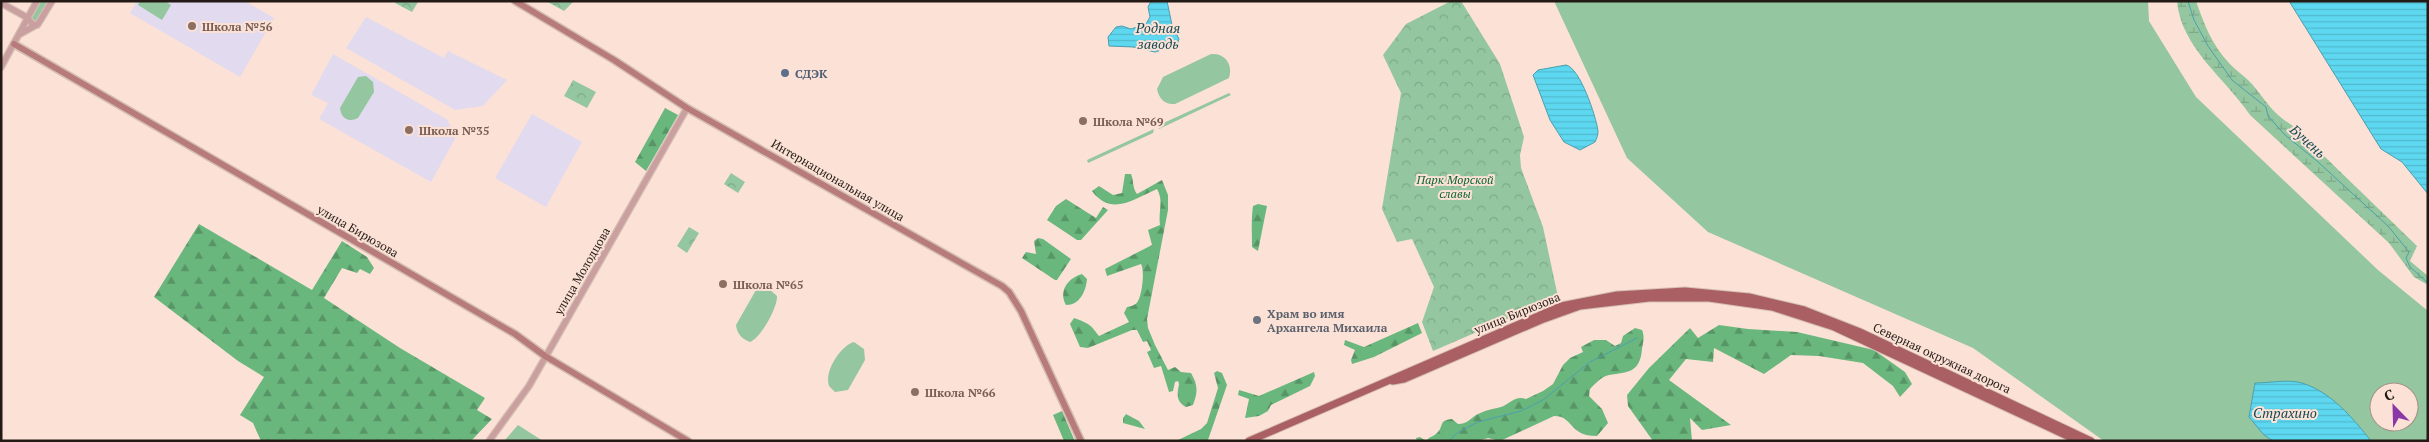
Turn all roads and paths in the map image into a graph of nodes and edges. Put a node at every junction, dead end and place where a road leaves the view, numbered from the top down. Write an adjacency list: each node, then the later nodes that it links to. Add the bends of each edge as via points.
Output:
1 (37, 1): 5 (street)
2 (52, 1): 6 (street)
3 (515, 1): 10 (main road, Интернациональная улица)
4 (1, 3): 5 (street)
5 (28, 18): 6 (street); 7 (street)
6 (37, 25): 7 (street)
7 (20, 34): 8 (street)
8 (14, 44): 9 (street); 13 (main road, улица Бирюзова, via 515,334)
9 (1, 67)
10 (687, 108): 13 (street, улица Молодцова); 17 (main road, Интернациональная улица, via 1009,292)
11 (1780, 303): 14 (main road, улица Бирюзова, via 1686,292 1588,299 1552,310 1401,374); 20 (main road, Северная окружная дорога, via 1860,332)
12 (1772, 307): 14 (main road, улица Бирюзова, via 1690,297 1593,304 1565,310 1404,379); 19 (main road, Северная окружная дорога, via 1861,338)
13 (545, 356): 15 (street, улица Молодцова, via 519,402); 16 (main road, улица Бирюзова)
14 (1390, 382): 18 (main road, улица Бирюзова)
15 (489, 441)
16 (688, 441)
17 (1081, 441)
18 (1249, 441)
19 (2078, 441)
20 (2091, 441)

